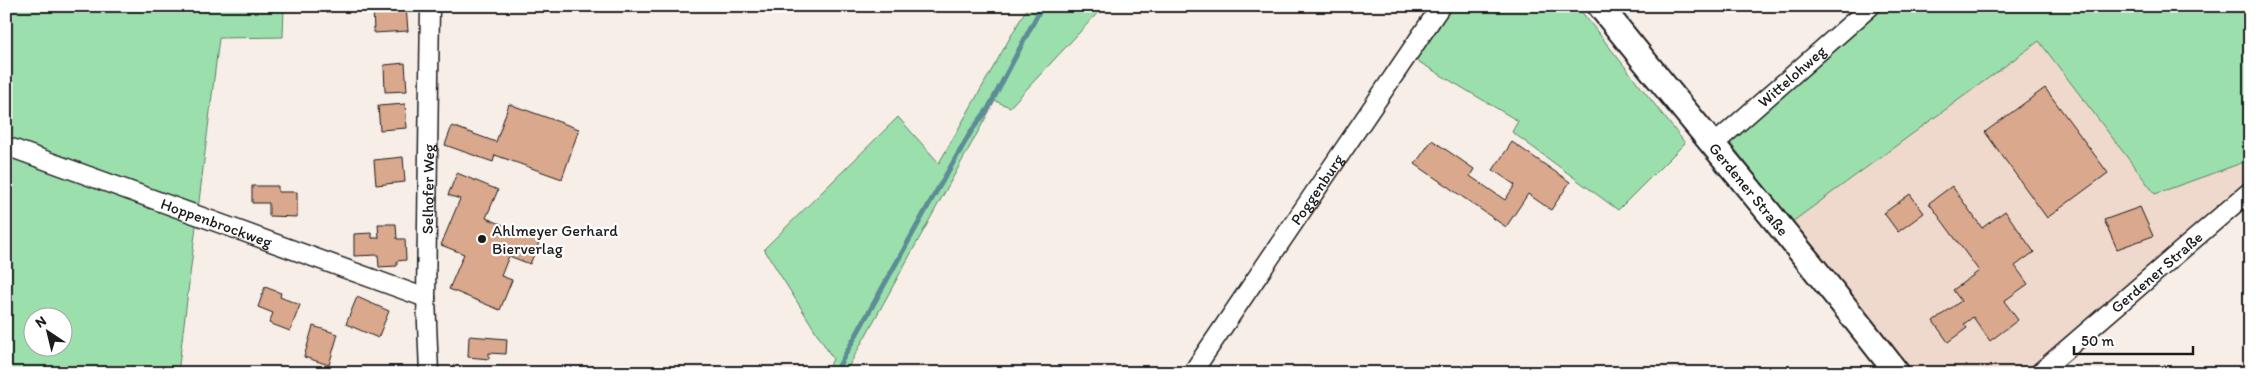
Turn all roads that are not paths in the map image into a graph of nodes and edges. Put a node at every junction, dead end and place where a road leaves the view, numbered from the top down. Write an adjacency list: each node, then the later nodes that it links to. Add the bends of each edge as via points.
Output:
1 (430, 6): 8 (street, Selhofer Weg)
2 (1442, 6): 10 (street, Poggenburg)
3 (1600, 6): 6 (main road, Gerdener Straße)
4 (1871, 6): 6 (street, Wittelohweg)
5 (6, 146): 8 (street, Hoppenbrockweg)
6 (1712, 146): 11 (main road, Gerdener Straße)
7 (2250, 191): 12 (street, Gerdener Straße)
8 (426, 298): 9 (street, Selhofer Weg)
9 (429, 373)
10 (1192, 373)
11 (1897, 373)
12 (2039, 373)

